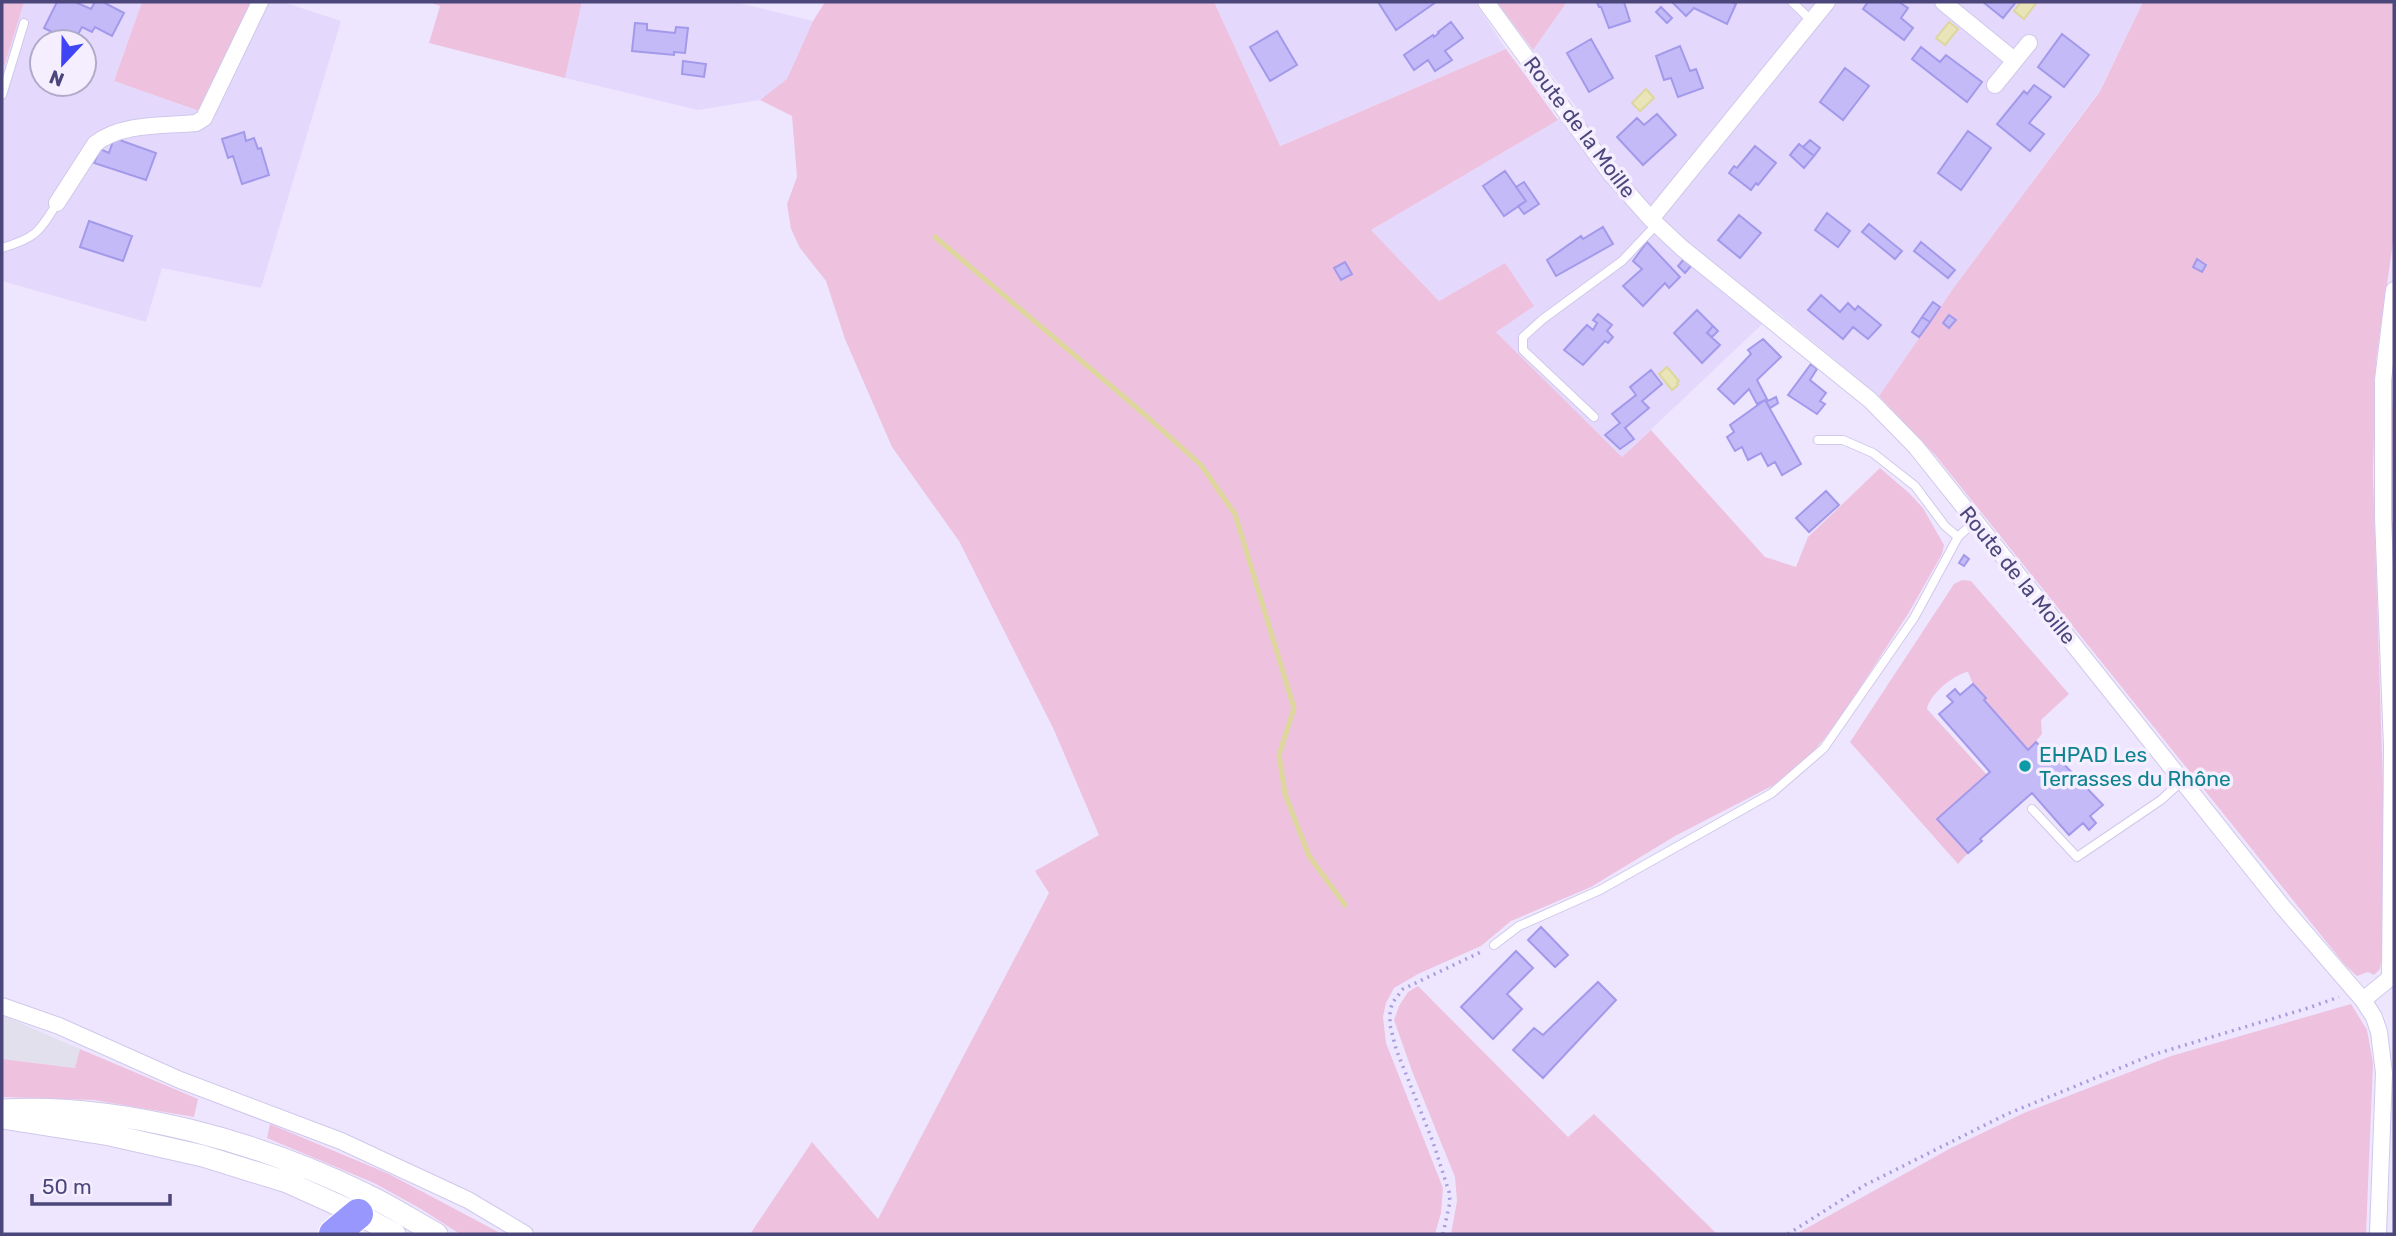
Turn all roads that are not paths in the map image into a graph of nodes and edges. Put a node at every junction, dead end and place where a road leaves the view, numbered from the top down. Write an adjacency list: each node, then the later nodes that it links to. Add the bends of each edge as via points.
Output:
1 (260, 2): 12 (street, via 204,118 196,123 115,131 103,138)
2 (1486, 2): 13 (street, Route de la Moille, via 1611,174)
3 (1792, 2): 6 (lane)
4 (1827, 2): 6 (street)
5 (1943, 2): 9 (street)
6 (1812, 21): 13 (street)
7 (24, 23): 11 (lane)
8 (2029, 43): 9 (street)
9 (2014, 60): 10 (street)
10 (1995, 85)
11 (2, 95)
12 (57, 204): 14 (lane, via 41,230)
13 (1654, 222): 16 (lane, via 1622,261 1523,337 1523,350); 18 (street, Route de la Moille, via 1870,400 1916,447)
14 (2, 248)
15 (2394, 290): 23 (street, via 2383,380)
16 (1594, 417)
17 (1818, 440): 19 (lane, via 1843,440 1873,453 1915,486)
18 (1975, 521): 19 (lane); 20 (street, Route de la Moille)
19 (1958, 537): 22 (lane, via 1914,618 1814,757 1772,793 1600,890 1519,926)
20 (2182, 781): 21 (lane, via 2077,857); 24 (street, Route de la Moille)
21 (2032, 808)
22 (1494, 945)
23 (2392, 977): 24 (street)
24 (2357, 994): 33 (street, Route de la Moille, via 2376,1024 2383,1062)
25 (2, 1006): 32 (street, via 341,1141 468,1200)
26 (2, 1110): 31 (street, via 34,1108 114,1116 209,1134 294,1162 368,1195)
27 (2, 1118): 28 (street, via 203,1156 287,1182)
28 (358, 1214): 29 (highway); 30 (street)
29 (334, 1234)
30 (395, 1234)
31 (436, 1234)
32 (526, 1234)
33 (2378, 1234)

